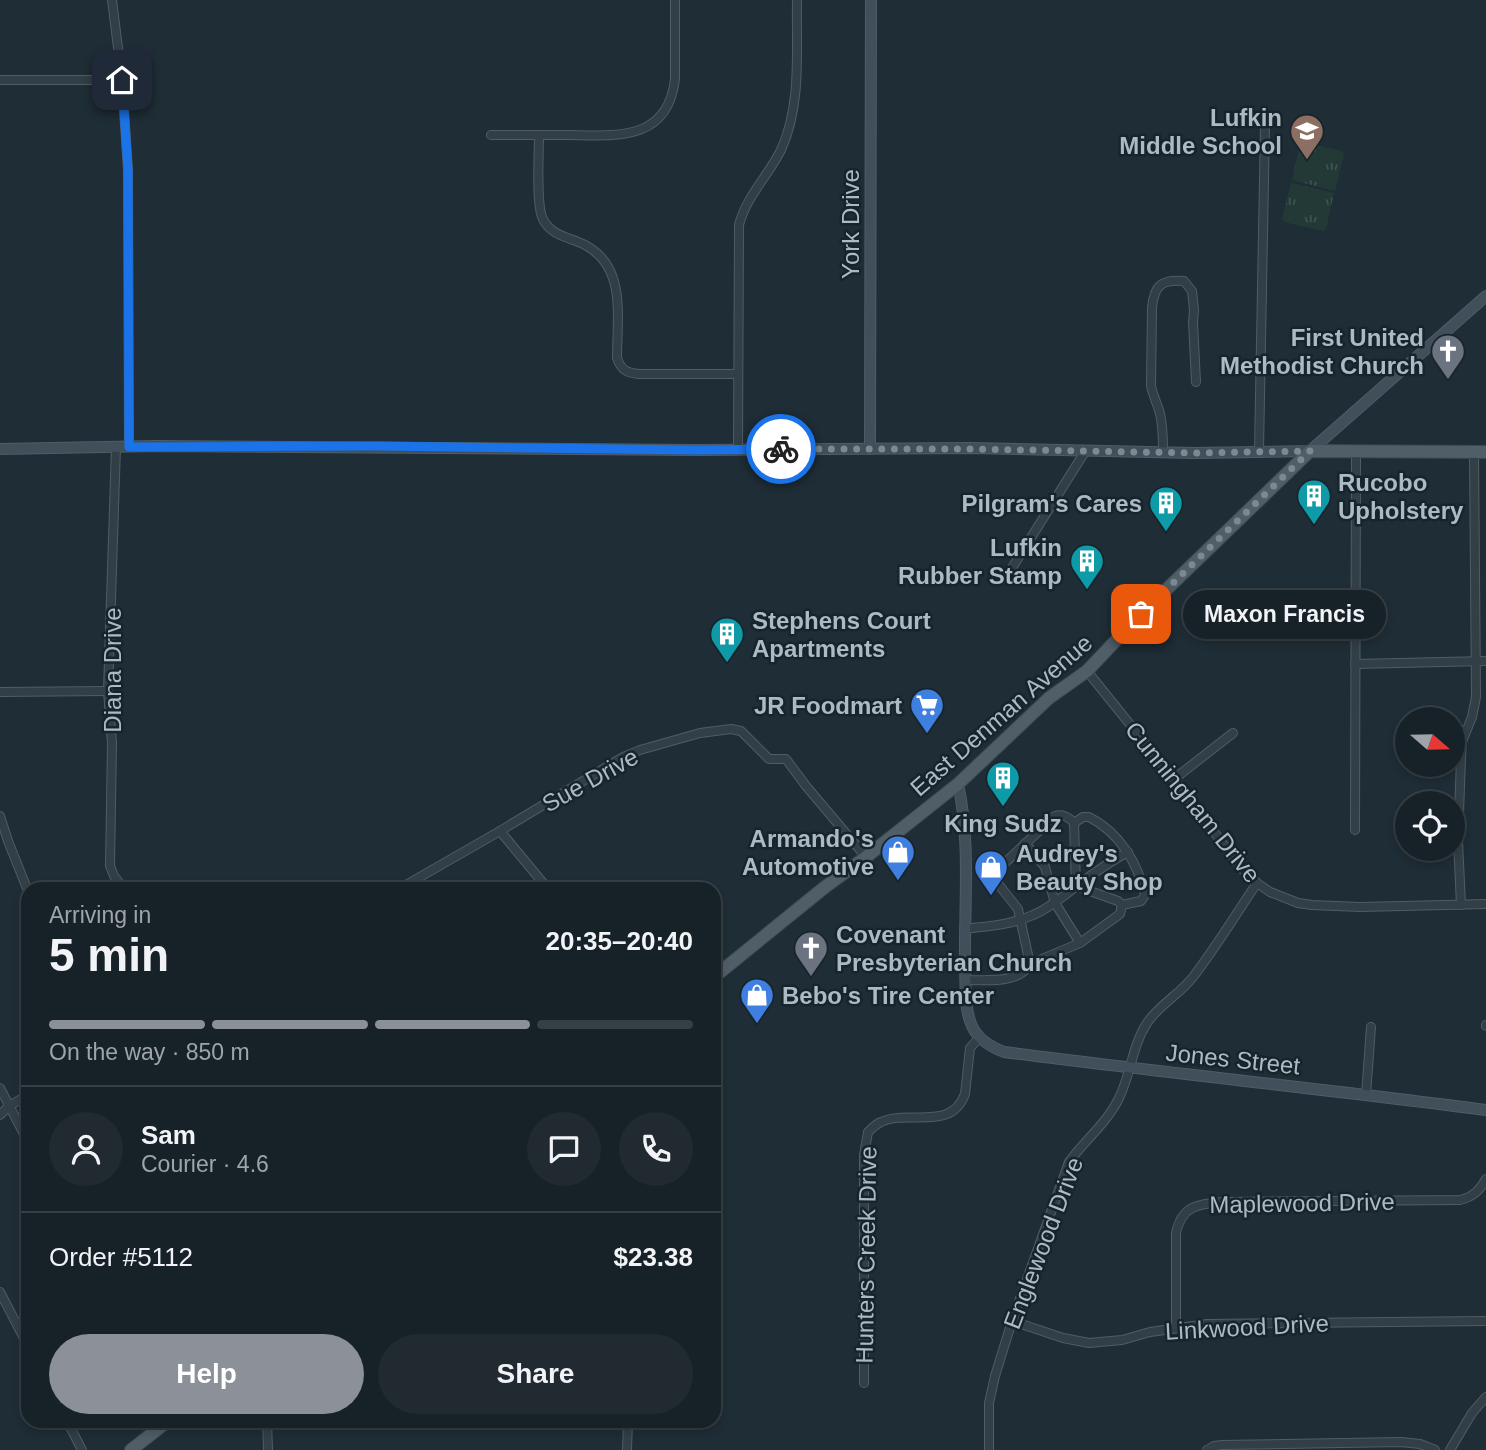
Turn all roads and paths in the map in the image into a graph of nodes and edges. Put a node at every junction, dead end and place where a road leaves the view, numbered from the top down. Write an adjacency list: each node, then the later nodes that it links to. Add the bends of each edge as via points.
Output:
1 (112, 0): 6 (street)
2 (675, 0): 9 (street, via 674,92 654,122 618,136)
3 (797, 0): 11 (street, via 791,120 782,148 742,212 739,225)
4 (871, 0): 16 (main road, York Drive)
5 (0, 80): 6 (street)
6 (122, 80): 14 (street, via 128,170)
7 (1265, 125): 19 (street)
8 (491, 135): 9 (street)
9 (539, 135): 11 (street, via 542,216 561,236 588,246 609,266 617,293 620,366 630,374)
10 (1486, 296): 20 (main road, East Denman Avenue)
11 (737, 374): 17 (street)
12 (1196, 382): 21 (street, via 1192,290 1184,281 1170,280 1159,286 1152,308 1151,386 1163,428)
13 (116, 447): 14 (main road); 15 (main road); 28 (street, Diana Drive)
14 (129, 447): 17 (main road)
15 (0, 449)
16 (870, 449): 17 (main road); 18 (main road)
17 (738, 450)
18 (1086, 450): 21 (main road); 24 (street)
19 (1259, 451): 20 (main road); 21 (main road)
20 (1310, 451): 22 (main road); 27 (main road, East Denman Avenue)
21 (1163, 452)
22 (1356, 452): 23 (main road); 26 (street)
23 (1480, 452): 25 (street)
24 (1005, 579)
25 (1481, 661): 26 (street); 49 (street, via 1472,717 1462,742)
26 (1355, 664): 35 (street)
27 (1087, 670): 31 (street, Cunningham Drive); 32 (main road, East Denman Avenue, via 1049,698)
28 (108, 691): 29 (street); 41 (street, Diana Drive, via 110,866)
29 (0, 692)
30 (1233, 733): 31 (street)
31 (1174, 779): 44 (street, Cunningham Drive)
32 (958, 783): 39 (main road, East Denman Avenue); 51 (main road, via 963,804)
33 (0, 816): 40 (street)
34 (1074, 823): 37 (street, via 1055,816); 38 (street, via 1083,817 1094,819); 45 (street)
35 (1355, 830)
36 (500, 831): 39 (street, Sue Drive, via 623,757 700,733 731,729 741,731 769,759 786,759); 42 (street, Sue Drive); 43 (street)
37 (1025, 844): 46 (street, via 1045,867); 50 (street, via 993,877)
38 (1128, 852): 45 (street); 48 (street, via 1145,895 1142,901)
39 (866, 857): 54 (main road, East Denman Avenue)
40 (24, 882)
41 (119, 882)
42 (411, 882)
43 (542, 882)
44 (1257, 883): 49 (street, Cunningham Drive, via 1282,898 1312,905); 58 (street, Englewood Drive, via 1191,979 1148,1022)
45 (1076, 886): 46 (street); 48 (street)
46 (1055, 903): 50 (street); 52 (street)
47 (1486, 904): 49 (street, Cunningham Drive)
48 (1122, 905): 52 (street, via 1120,914)
49 (1461, 905)
50 (1021, 920): 51 (street); 53 (street)
51 (964, 929): 55 (main road)
52 (1080, 943): 53 (street)
53 (1030, 964): 55 (street, via 1008,979)
54 (721, 971)
55 (966, 980): 57 (main road, via 970,1023)
56 (1371, 1027): 60 (street)
57 (980, 1037): 58 (main road, Jones Street, via 1004,1052); 72 (street, Hunters Creek Drive, via 970,1048 965,1094 953,1111 946,1116 883,1120 868,1132 864,1155)
58 (1130, 1069): 60 (main road, Jones Street); 68 (street, Englewood Drive, via 1109,1115 1069,1162)
59 (0, 1088): 62 (street)
60 (1366, 1095): 63 (main road, Jones Street)
61 (21, 1099): 62 (street)
62 (9, 1107): 64 (street); 65 (street)
63 (1486, 1110)
64 (0, 1115)
65 (21, 1129)
66 (1486, 1179): 70 (street, Maplewood Drive, via 1477,1192 1460,1200 1222,1202 1190,1208 1178,1222 1176,1233)
67 (0, 1292): 71 (street)
68 (1012, 1321): 70 (street, Linkwood Drive, via 1089,1343); 82 (street, Englewood Drive, via 989,1403)
69 (1486, 1321): 70 (street, Linkwood Drive)
70 (1176, 1327)
71 (21, 1332)
72 (864, 1382)
73 (1486, 1397): 85 (street)
74 (71, 1428): 78 (street)
75 (159, 1428): 79 (main road)
76 (267, 1428): 80 (street)
77 (628, 1428): 81 (street)
78 (82, 1450)
79 (131, 1450)
80 (268, 1450)
81 (627, 1450)
82 (989, 1450)
83 (1207, 1450): 84 (street, via 1222,1445 1401,1443)
84 (1435, 1450)
85 (1450, 1450)

